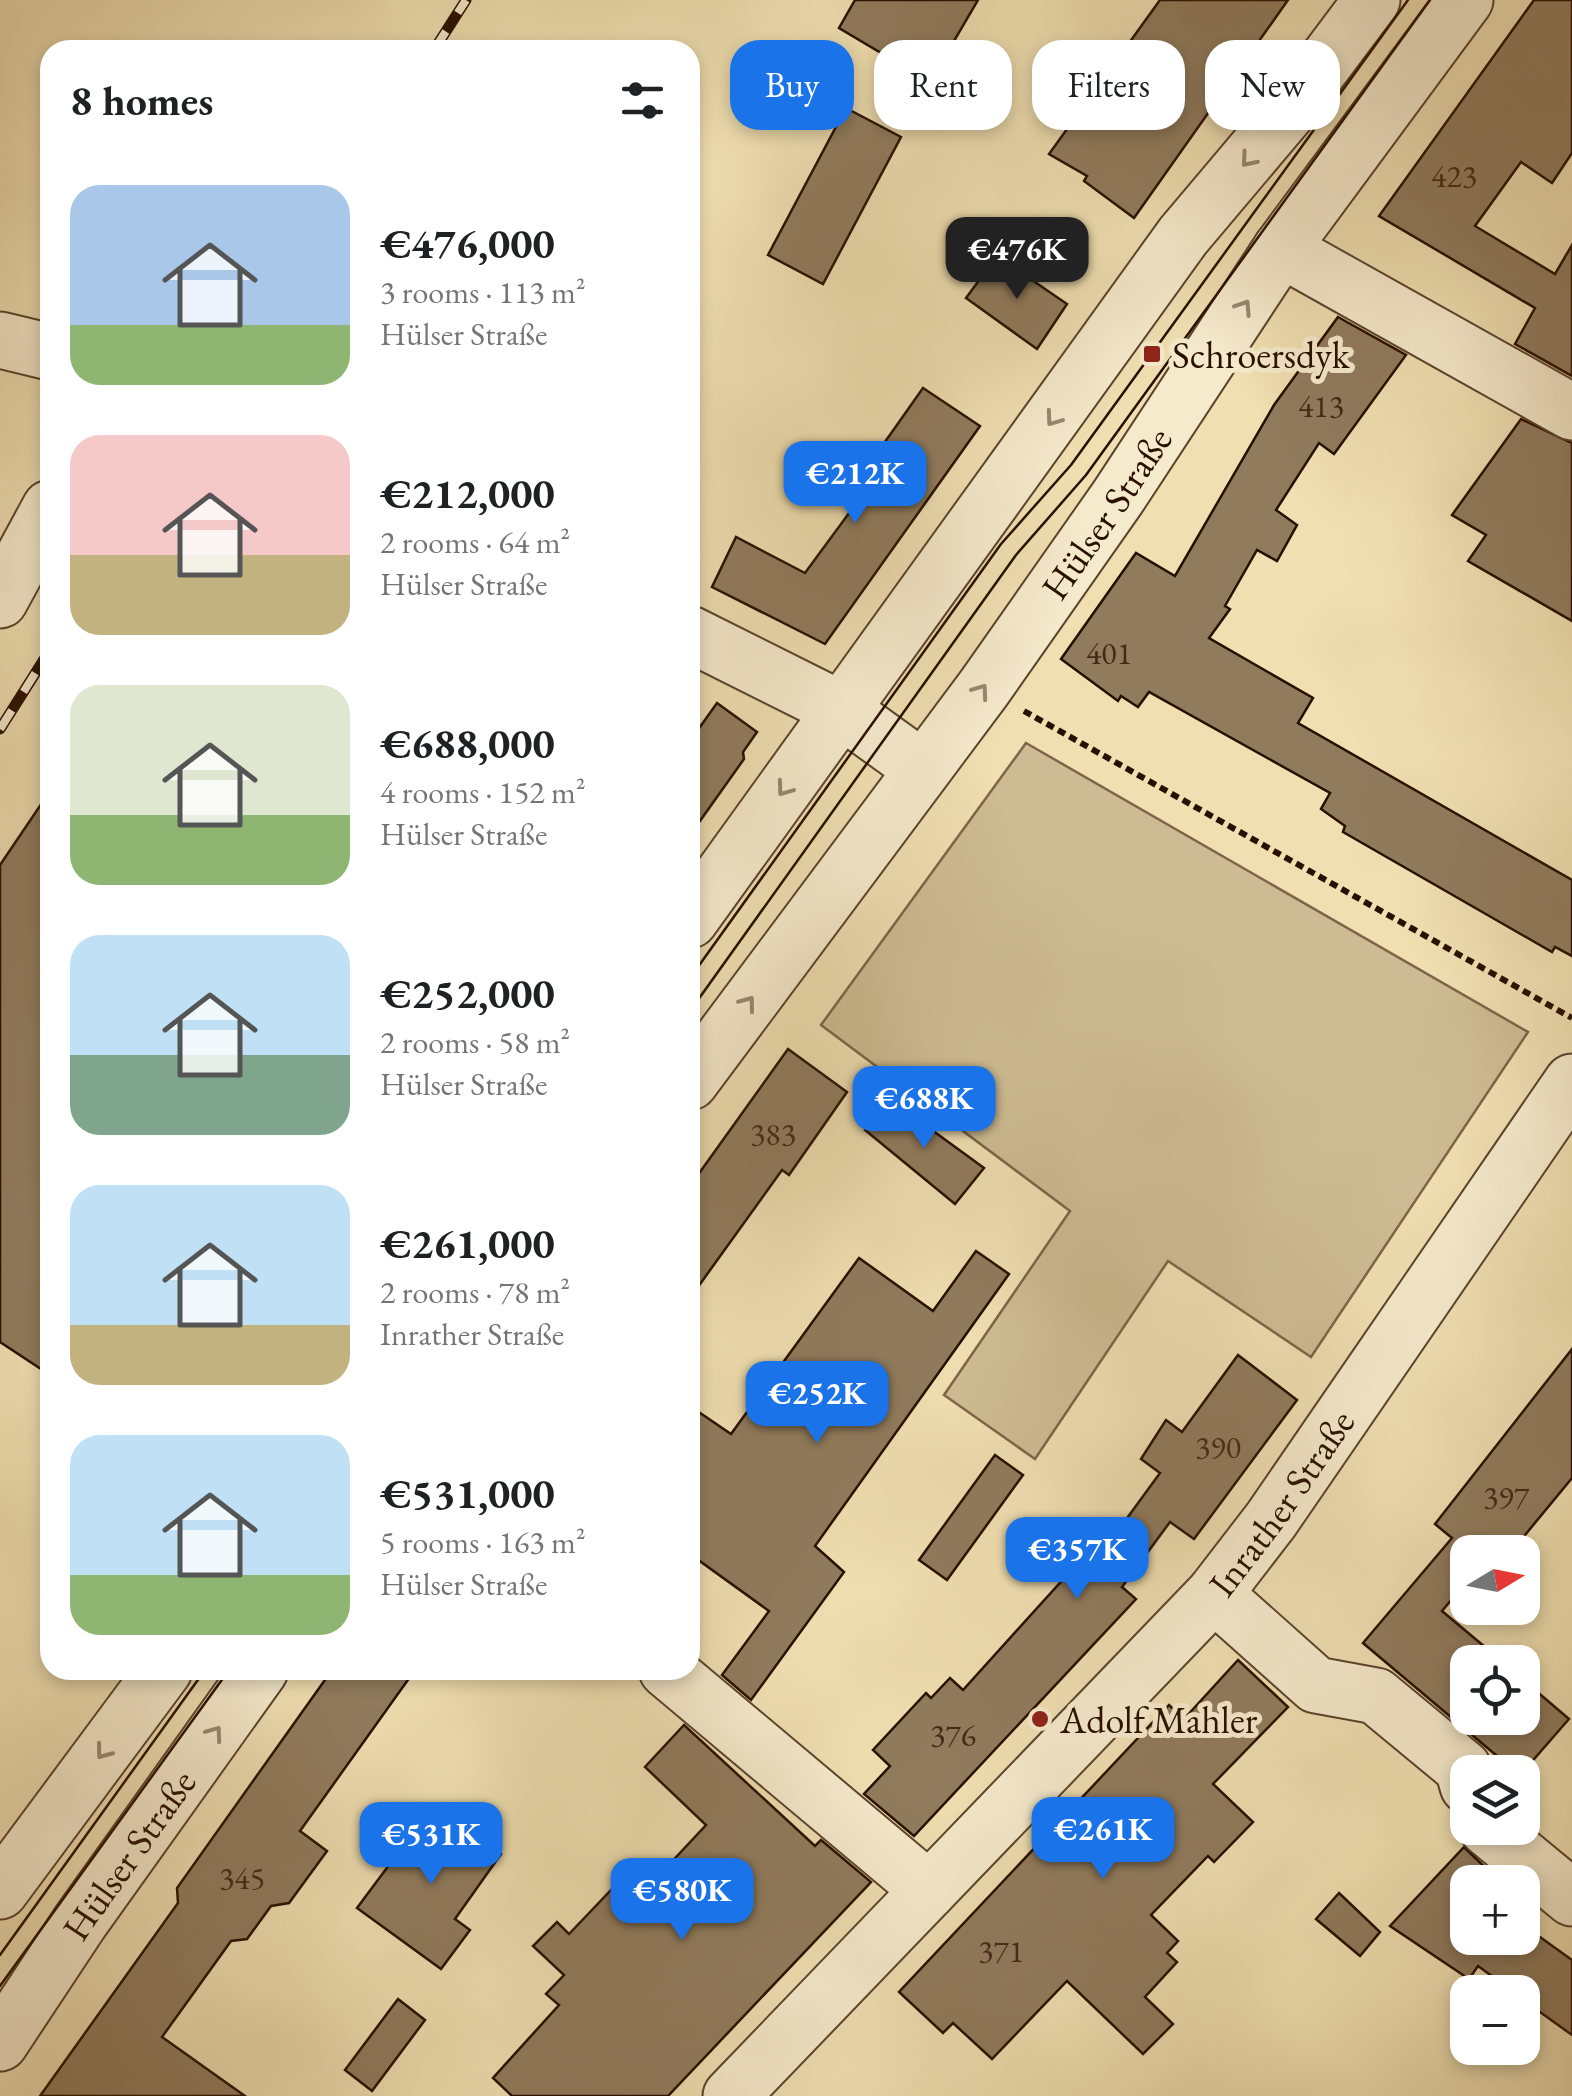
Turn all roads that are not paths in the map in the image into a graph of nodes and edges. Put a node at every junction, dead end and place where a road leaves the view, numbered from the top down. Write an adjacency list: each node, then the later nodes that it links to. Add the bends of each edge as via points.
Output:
1 (1372, 0): 10 (street, one-way to 10, via 1183,236)
2 (1464, 0): 3 (street, Hülser Straße)
3 (1281, 249): 6 (street); 11 (street, Hülser Straße, one-way to 3, via 1118,498)
4 (0, 340): 5 (street)
5 (40, 350)
6 (1572, 412)
7 (40, 526): 8 (street)
8 (0, 600)
9 (700, 639): 10 (street)
10 (840, 709): 11 (street); 12 (street, one-way to 12)
11 (923, 768): 13 (street, Hülser Straße, one-way to 11)
12 (700, 906)
13 (700, 1069)
14 (1572, 1082): 15 (street, Inrather Straße)
15 (1214, 1594): 19 (street, via 1316,1685 1376,1696); 21 (street, Inrather Straße)
16 (157, 1680): 22 (street, one-way to 22)
17 (253, 1680): 24 (street, Hülser Straße, one-way to 17)
18 (679, 1680): 21 (street)
19 (1450, 1758)
20 (1508, 1845): 23 (street)
21 (929, 1890): 25 (street, Inrather Straße)
22 (0, 1891)
23 (1572, 1898)
24 (0, 2044)
25 (731, 2096)

